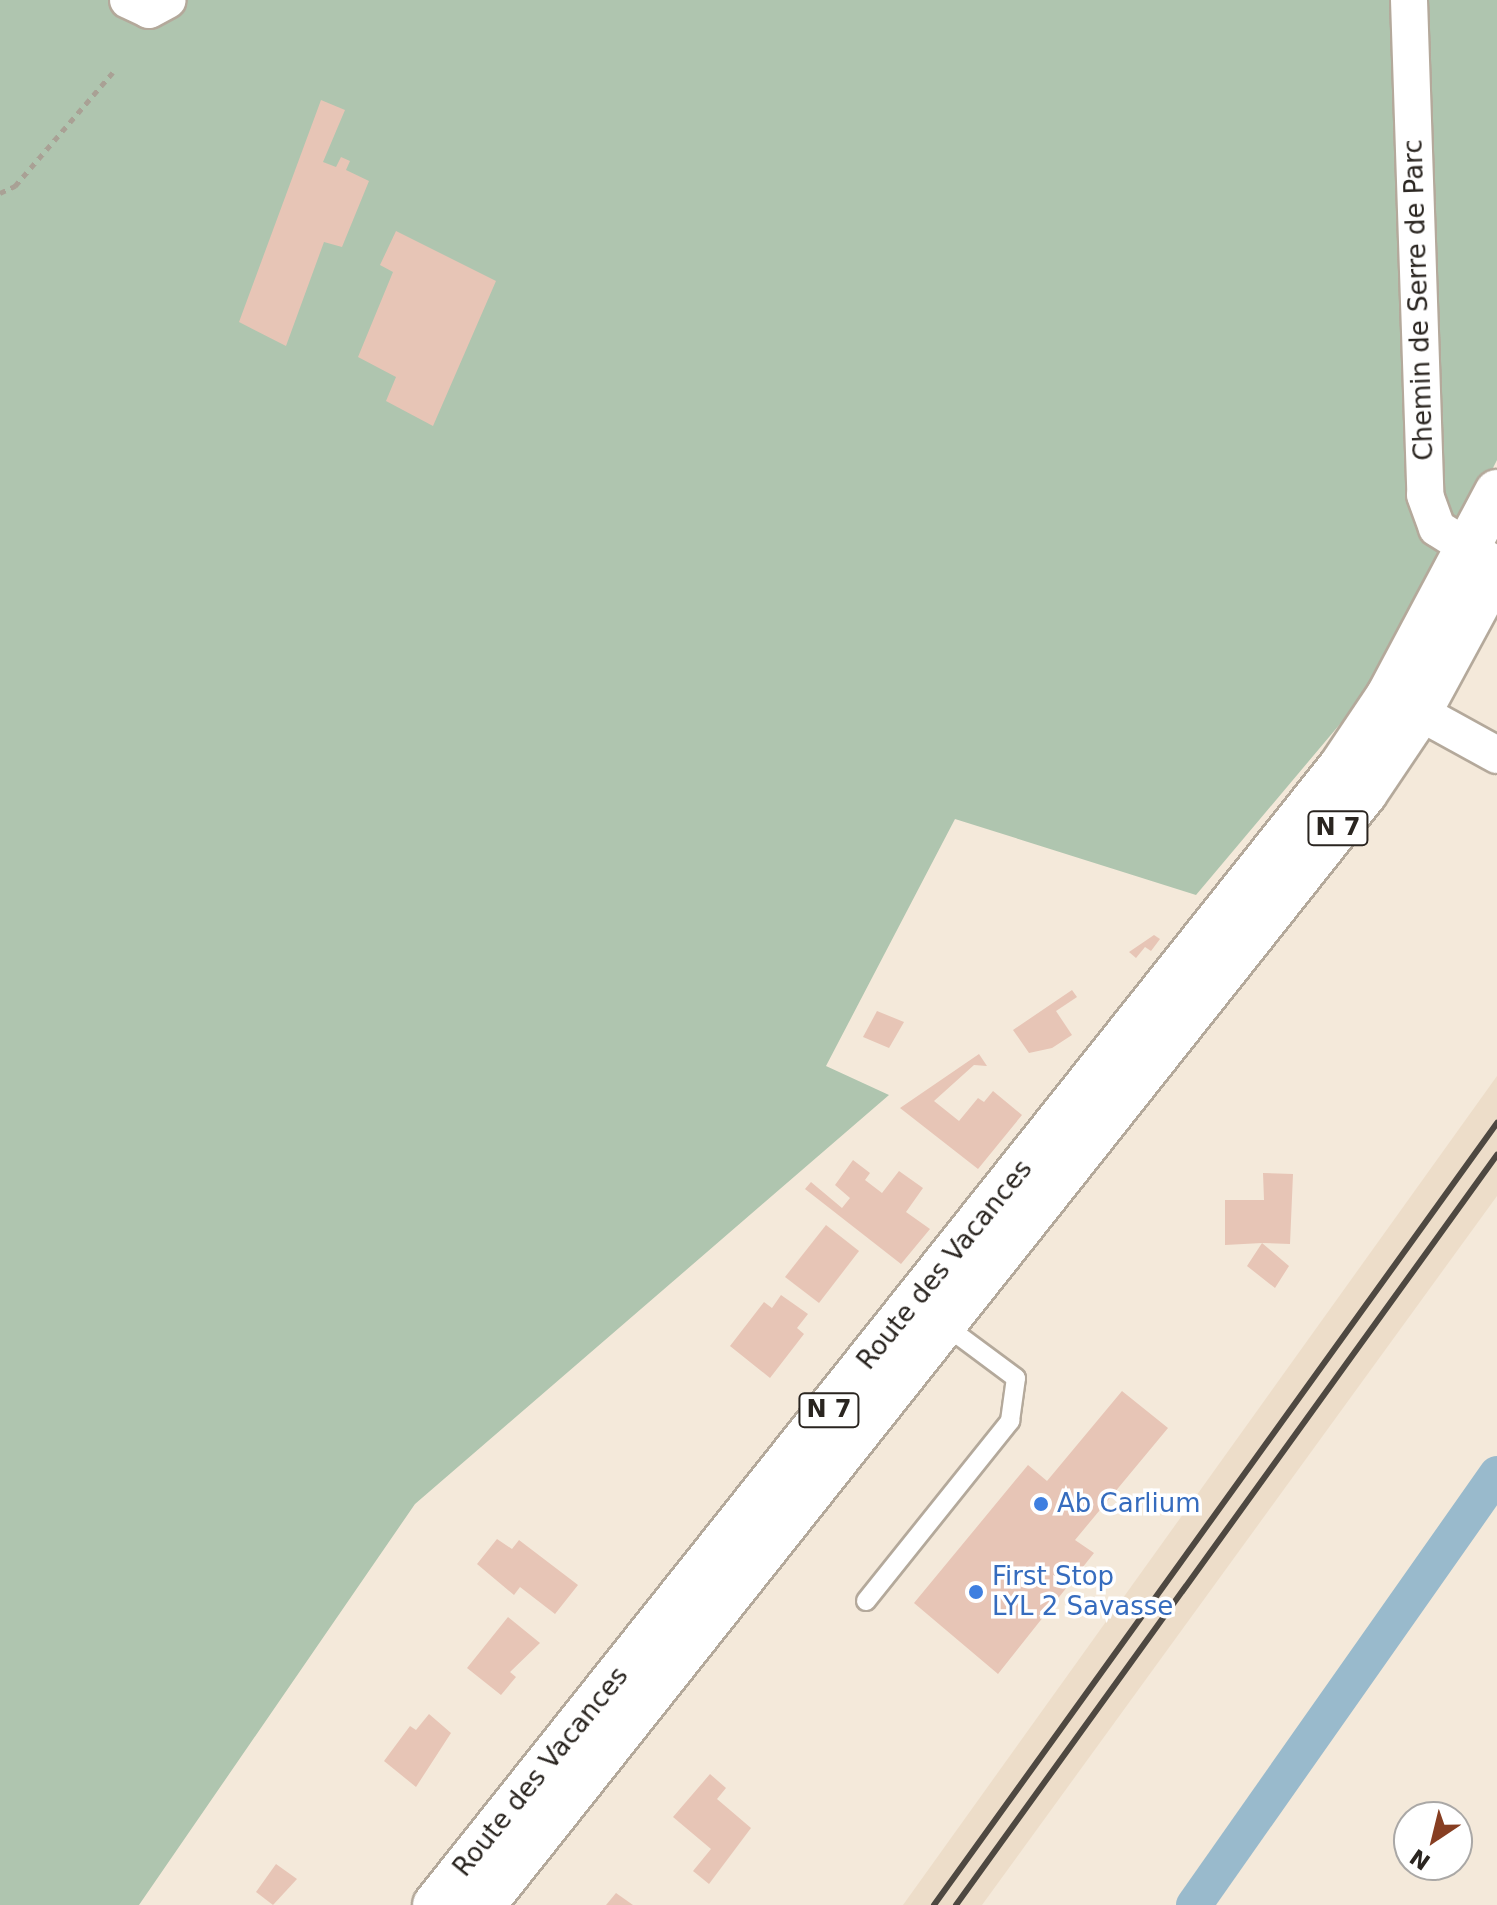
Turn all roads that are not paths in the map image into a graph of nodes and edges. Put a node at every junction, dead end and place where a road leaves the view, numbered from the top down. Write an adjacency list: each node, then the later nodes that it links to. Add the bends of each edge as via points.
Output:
1 (128, 0): 2 (street, via 149,10)
2 (168, 0)
3 (1409, 0): 5 (street, Chemin de Serre de Parc, via 1425,495 1437,528)
4 (1497, 492): 5 (main road, N 7)
5 (1487, 561): 6 (main road, N 7)
6 (1404, 705): 7 (street); 8 (main road, Route des Vacances / N 7, via 1253,940)
7 (1497, 755)
8 (930, 1314): 9 (lane, via 1016,1378 1010,1421); 10 (main road, Route des Vacances / N 7); 11 (main road, Route des Vacances / N 7)
9 (866, 1601)
10 (435, 1905)
11 (483, 1905)

